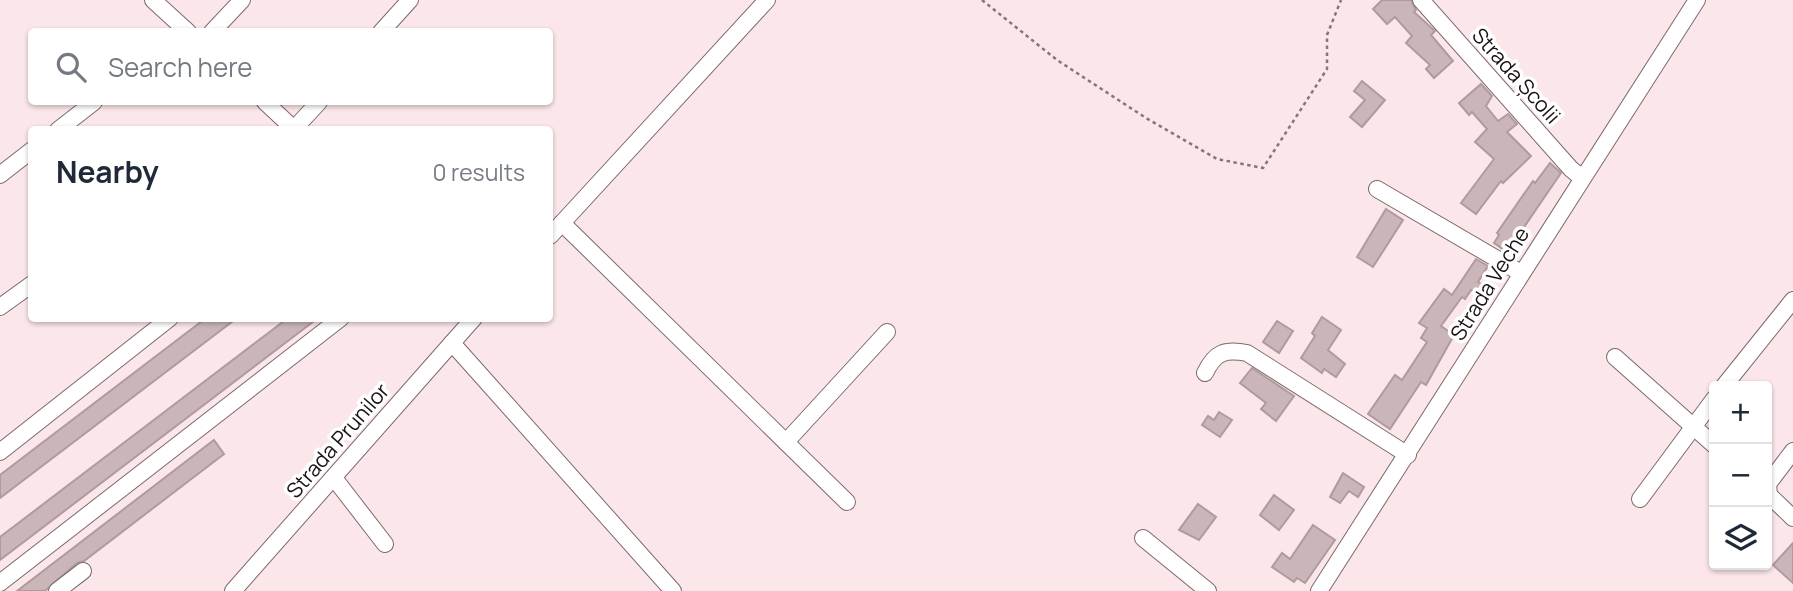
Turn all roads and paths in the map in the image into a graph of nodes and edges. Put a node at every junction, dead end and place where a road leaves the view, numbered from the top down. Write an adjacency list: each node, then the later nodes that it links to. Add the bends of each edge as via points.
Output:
1 (153, 0): 9 (street)
2 (242, 0): 10 (street)
3 (410, 0): 11 (street)
4 (767, 0): 22 (street)
5 (982, 0): 6 (path, via 1057,60 1146,118 1217,159 1263,168 1327,69 1327,36)
6 (1341, 0)
7 (1421, 0): 20 (street, Strada Școlii)
8 (1697, 0): 20 (street, Strada Veche)
9 (183, 28)
10 (216, 28)
11 (386, 28)
12 (90, 105): 15 (street)
13 (268, 105): 16 (street)
14 (316, 105): 17 (street)
15 (63, 126)
16 (292, 126)
17 (298, 126)
18 (28, 153): 19 (street)
19 (0, 175)
20 (1582, 178): 24 (street, Strada Veche)
21 (1377, 189): 24 (street)
22 (562, 223): 23 (street); 38 (street)
23 (553, 233)
24 (1521, 272): 42 (street, Strada Veche)
25 (28, 287): 27 (street)
26 (1793, 300): 35 (street)
27 (0, 307)
28 (165, 322): 41 (street)
29 (336, 322): 52 (street)
30 (471, 322): 32 (street, Strada Prunilor)
31 (887, 332): 38 (street)
32 (452, 344): 44 (street, Strada Prunilor); 55 (street)
33 (1615, 357): 37 (street)
34 (1205, 373): 42 (street, via 1217,355 1228,349 1247,353)
35 (1728, 381)
36 (1709, 405): 37 (street)
37 (1693, 426): 39 (street); 46 (street)
38 (786, 442): 47 (street)
39 (1713, 444)
40 (1793, 451): 43 (street)
41 (0, 452)
42 (1408, 455): 57 (street, Strada Veche)
43 (1772, 476)
44 (334, 478): 50 (street); 54 (street, Strada Prunilor)
45 (1772, 498): 48 (street)
46 (1640, 499)
47 (847, 502)
48 (1793, 518)
49 (1143, 538): 56 (street)
50 (385, 544)
51 (83, 571): 53 (street)
52 (0, 583)
53 (57, 591)
54 (233, 591)
55 (673, 591)
56 (1208, 591)
57 (1319, 591)

